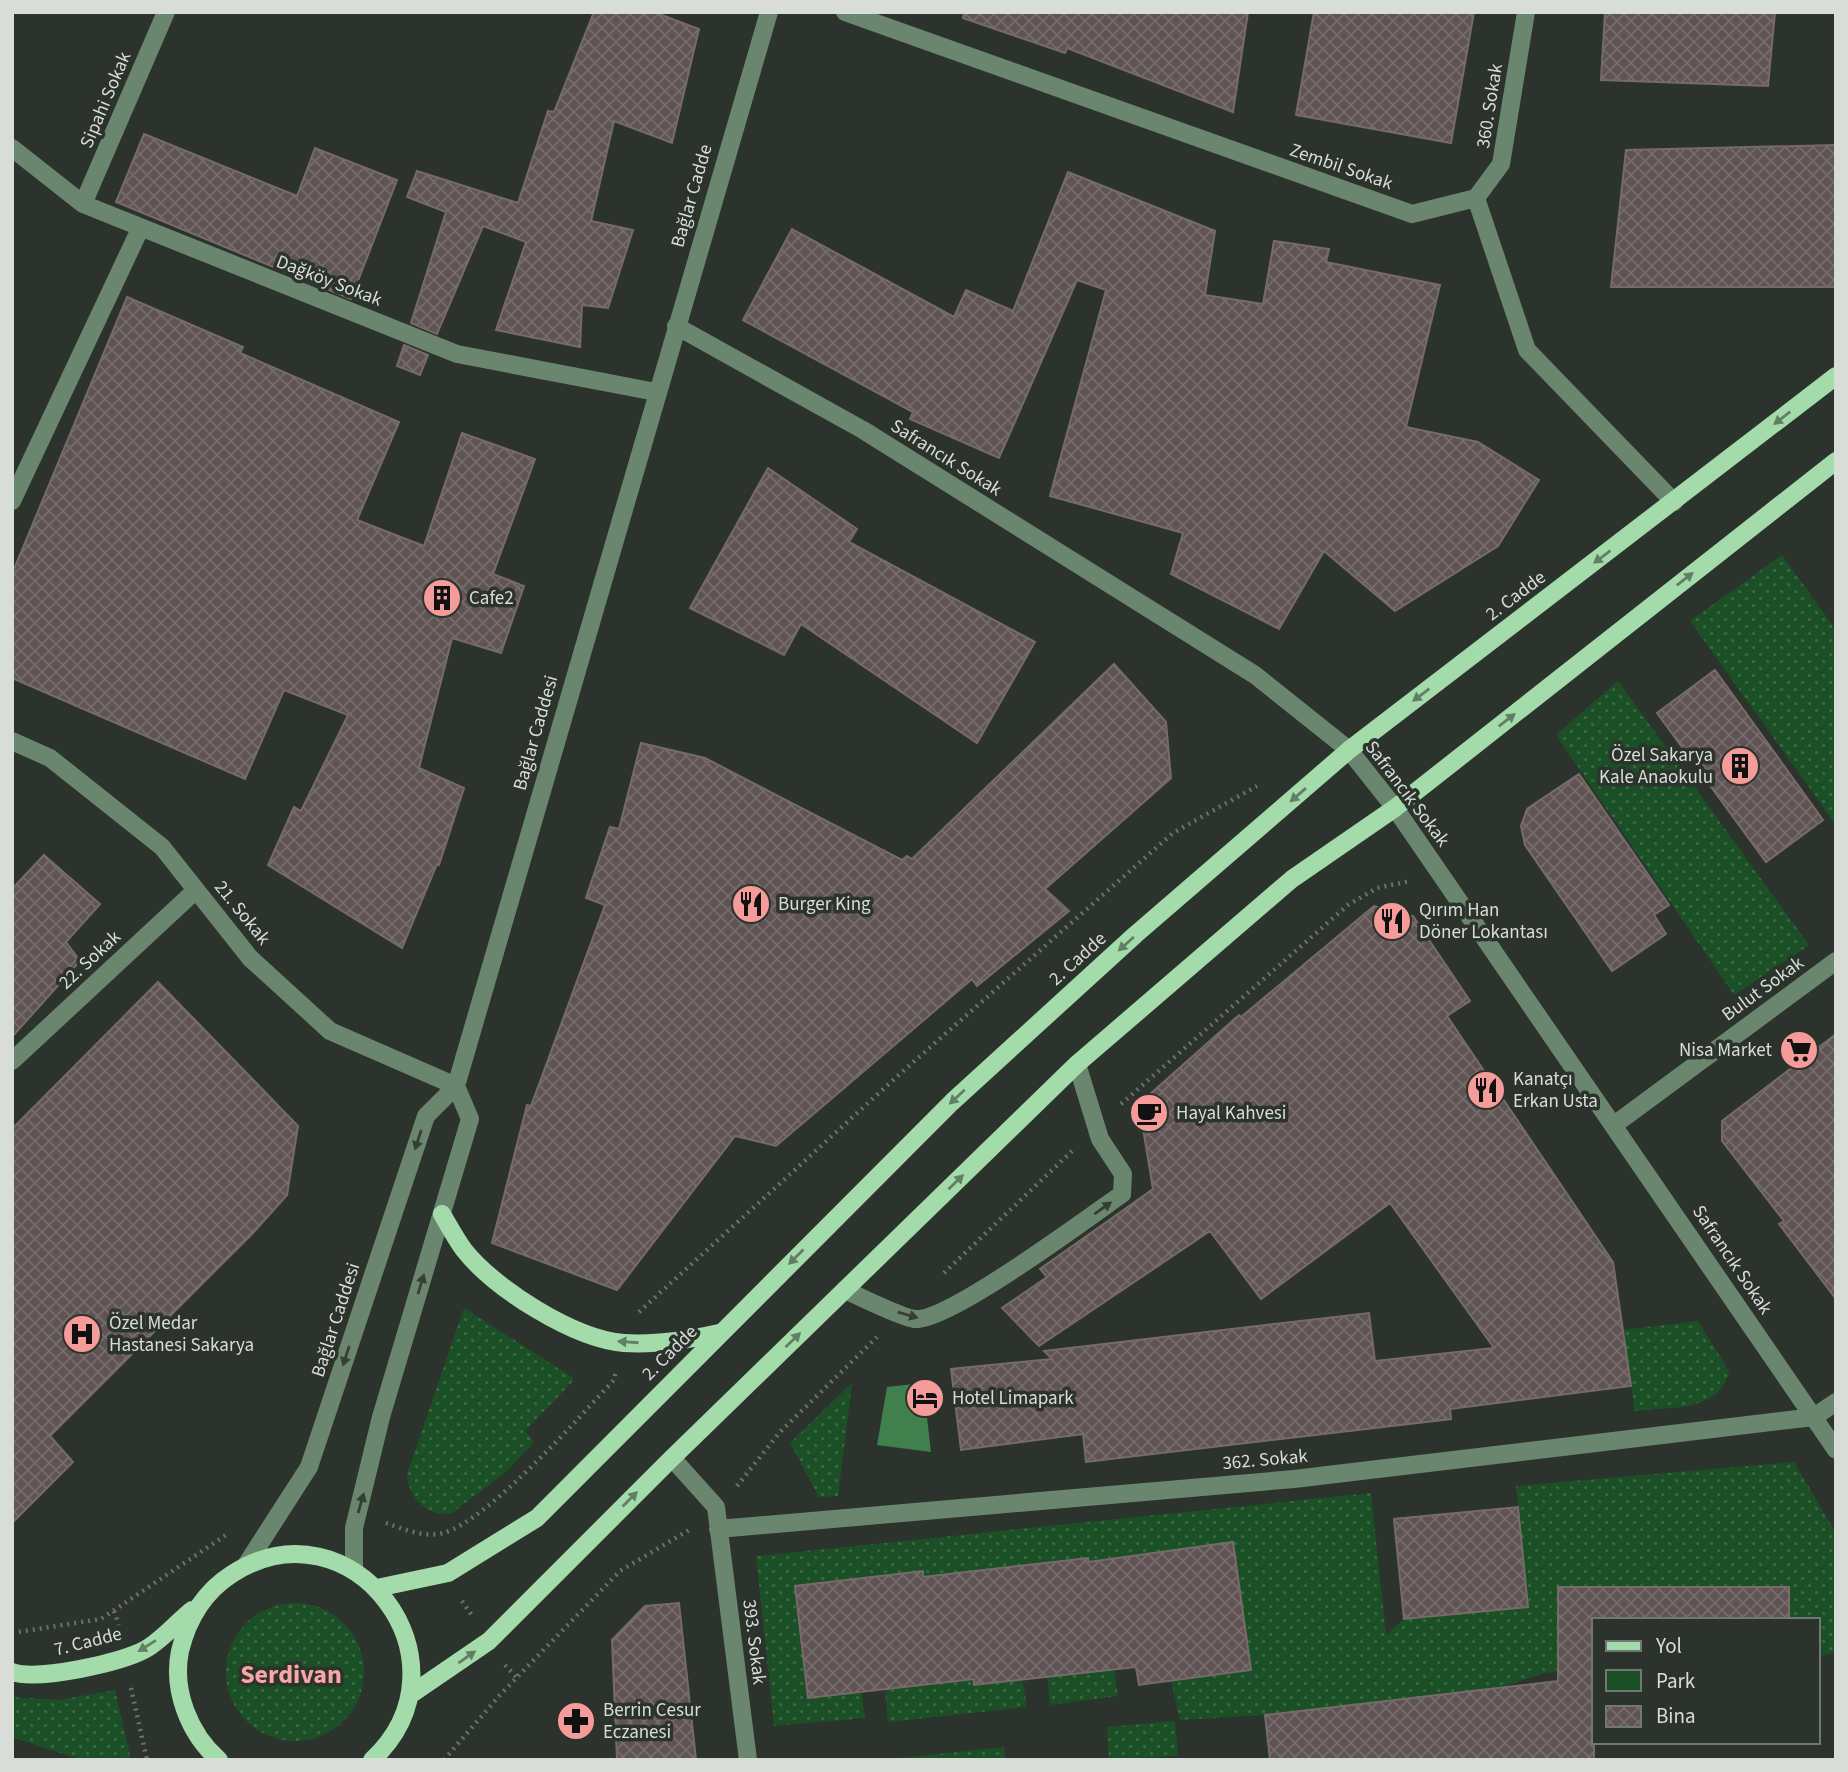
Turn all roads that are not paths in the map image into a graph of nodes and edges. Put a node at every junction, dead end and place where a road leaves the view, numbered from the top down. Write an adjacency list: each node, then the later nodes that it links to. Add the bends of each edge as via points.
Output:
1 (166, 12): 7 (street, Sipahi Sokak)
2 (769, 12): 9 (street, Bağlar Cadde)
3 (845, 12): 6 (street, Zembil Sokak, via 1412,214)
4 (1526, 12): 6 (street, 360. Sokak, via 1501,164)
5 (12, 148): 7 (street, Dağköy Sokak)
6 (1476, 198): 14 (street, via 1527,350)
7 (83, 204): 8 (street, Dağköy Sokak)
8 (140, 229): 11 (street, Dağköy Sokak, via 457,354); 13 (street)
9 (676, 326): 11 (street, Bağlar Cadde); 16 (street, Safrancık Sokak, via 863,430 1243,668)
10 (1836, 376): 14 (main road, 2. Cadde, one-way to 14)
11 (656, 392): 22 (street, Bağlar Caddesi)
12 (1836, 461): 17 (main road, one-way to 12)
13 (12, 500)
14 (1674, 502): 16 (main road, 2. Cadde, one-way to 16)
15 (12, 741): 18 (street, 21. Sokak, via 50,758 162,847)
16 (1349, 750): 17 (street, Safrancık Sokak); 26 (main road, 2. Cadde, one-way to 26, via 952,1102)
17 (1395, 808): 21 (main road, via 1292,879); 23 (street, Safrancık Sokak)
18 (196, 890): 20 (street, 22. Sokak); 22 (street, 21. Sokak, via 250,958 330,1031)
19 (1836, 961): 23 (street, Bulut Sokak)
20 (12, 1061)
21 (1077, 1063): 25 (main road, one-way to 21); 25 (street, one-way to 21, via 915,1319 941,1314 1122,1194 1123,1174 1095,1128)
22 (456, 1086): 24 (street, via 470,1119); 32 (street, Bağlar Caddesi, one-way to 32, via 426,1116 309,1467)
23 (1614, 1125): 28 (street, Safrancık Sokak)
24 (442, 1214): 26 (main road, one-way to 24, via 678,1342 622,1343 589,1334 539,1310 496,1281 465,1251); 33 (street, one-way to 24, via 354,1528 381,1417)
25 (845, 1290): 30 (main road, one-way to 25)
26 (719, 1333): 34 (main road, 2. Cadde, via 537,1518 448,1573)
27 (1836, 1402): 28 (street)
28 (1814, 1417): 29 (street, Safrancık Sokak); 31 (street, 362. Sokak, via 1294,1479)
29 (1836, 1450)
30 (672, 1458): 31 (street, 393. Sokak, via 716,1507); 37 (main road, one-way to 30, via 489,1641)
31 (718, 1529): 40 (street, 393. Sokak)
32 (246, 1565): 33 (main road, via 266,1558 311,1556); 35 (main road, 7. Cadde)
33 (354, 1571): 34 (main road)
34 (377, 1588): 37 (main road, via 395,1611 407,1638)
35 (200, 1603): 36 (main road, 7. Cadde, one-way to 36, via 145,1650 80,1669 26,1677); 39 (main road, via 185,1632 178,1662 180,1694 191,1726)
36 (12, 1672)
37 (410, 1695): 38 (main road, via 401,1723)
38 (381, 1756)
39 (219, 1760)
40 (748, 1760)

